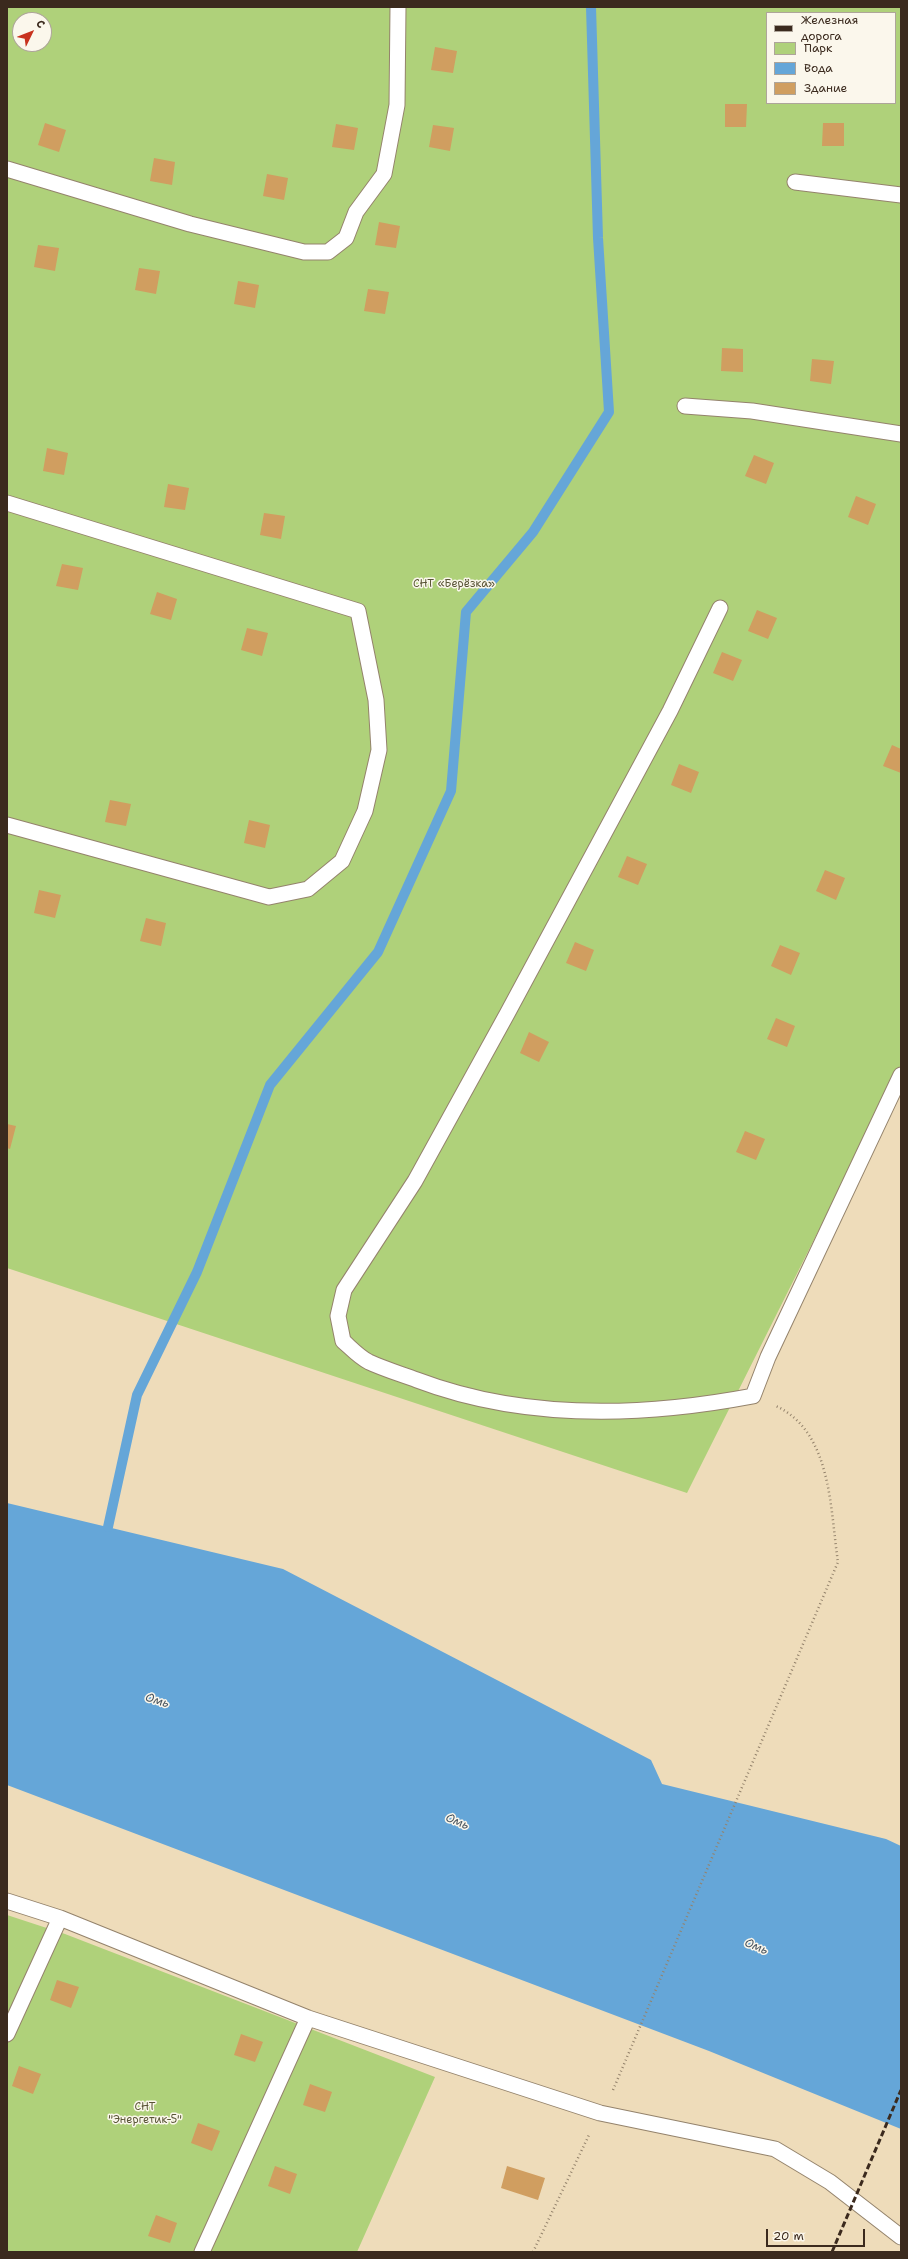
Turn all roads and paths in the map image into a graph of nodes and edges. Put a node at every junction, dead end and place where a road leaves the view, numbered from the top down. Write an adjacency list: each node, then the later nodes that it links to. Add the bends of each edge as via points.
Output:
1 (398, 7): 2 (lane, via 397,105 384,174 356,212 346,238 328,252 304,252 190,224)
2 (7, 169)
3 (795, 182): 4 (lane)
4 (901, 195)
5 (685, 406): 6 (lane, via 752,411)
6 (901, 434)
7 (7, 503): 9 (lane, via 358,611 376,700 379,750 365,811 342,861 308,888 269,897)
8 (720, 608): 11 (lane, via 670,710 415,1181 344,1290 338,1316 343,1341 368,1361 435,1387 503,1404 557,1410 635,1412 704,1405)
9 (7, 825)
10 (901, 1075): 11 (lane, via 768,1357)
11 (754, 1396): 16 (path, via 787,1411 810,1433 826,1474 838,1562)
12 (7, 1902): 13 (lane)
13 (60, 1918): 14 (lane); 15 (lane)
14 (308, 2018): 17 (lane); 19 (lane)
15 (7, 2034)
16 (611, 2094)
17 (600, 2113): 18 (lane, via 775,2149 830,2182); 20 (path)
18 (901, 2237)
19 (202, 2252)
20 (533, 2252)

